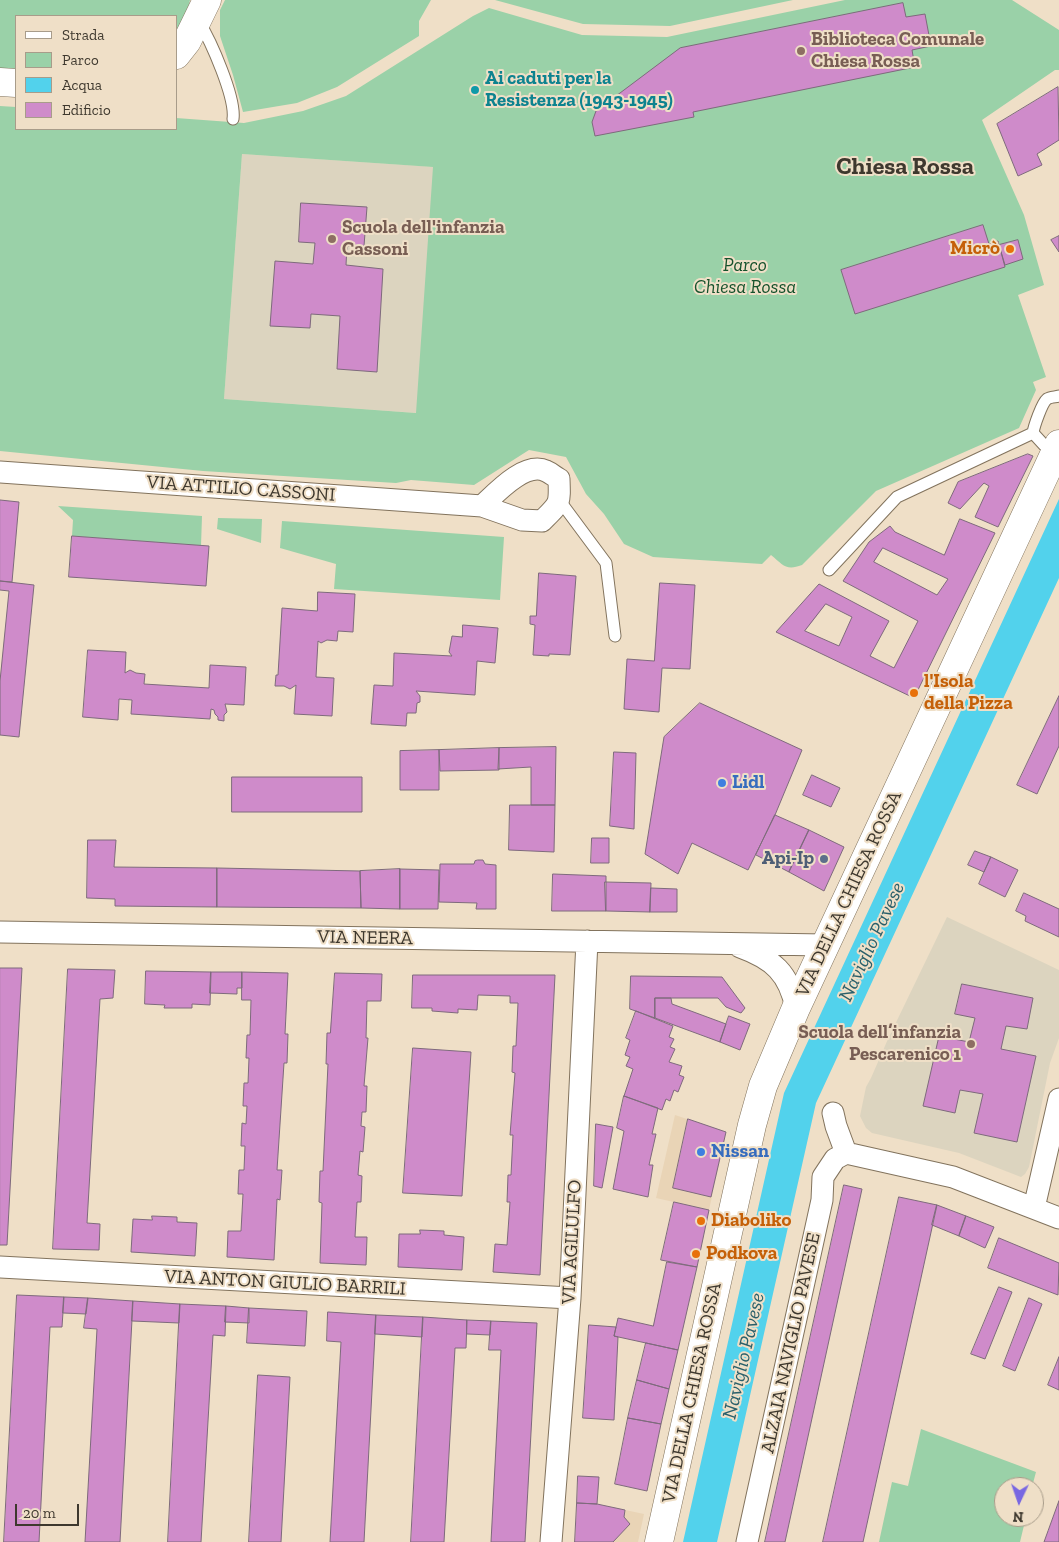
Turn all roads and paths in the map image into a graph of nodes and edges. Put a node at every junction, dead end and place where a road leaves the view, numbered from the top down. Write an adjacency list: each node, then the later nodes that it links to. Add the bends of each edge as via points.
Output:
1 (203, 10): 2 (main road, via 188,41); 5 (lane, via 205,32 232,102)
2 (178, 53)
3 (0, 82): 4 (main road)
4 (15, 83)
5 (233, 119)
6 (1059, 396): 7 (lane, via 1048,399 1044,404)
7 (1033, 433): 8 (lane, via 1044,445); 12 (lane, via 897,497)
8 (1057, 447): 17 (main road, VIA DELLA CHIESA ROSSA)
9 (0, 472): 11 (street, VIA ATTILIO CASSONI)
10 (560, 501): 11 (street, VIA ATTILIO CASSONI, via 542,521 522,520); 11 (street, via 559,479 544,469 525,471); 13 (lane, via 606,563)
11 (482, 506)
12 (829, 570)
13 (615, 636)
14 (0, 932): 15 (street, VIA NEERA)
15 (587, 942): 16 (street, VIA NEERA); 25 (street, VIA AGILULFO)
16 (731, 944): 17 (street, VIA NEERA); 18 (street, VIA NEERA, via 759,954 773,965 788,982)
17 (825, 945): 18 (main road, VIA DELLA CHIESA ROSSA)
18 (796, 1008): 27 (main road, VIA DELLA CHIESA ROSSA, via 763,1086 752,1125)
19 (1059, 1099): 22 (street)
20 (833, 1113): 21 (street)
21 (846, 1153): 22 (street, via 953,1177); 28 (street, ALZAIA NAVIGLIO PAVESE, via 835,1159 823,1177 822,1200)
22 (1034, 1208): 23 (street)
23 (1059, 1218)
24 (0, 1267): 25 (street, VIA ANTON GIULIO BARRILI)
25 (570, 1298): 26 (street, VIA AGILULFO)
26 (551, 1542)
27 (659, 1542)
28 (747, 1542)

